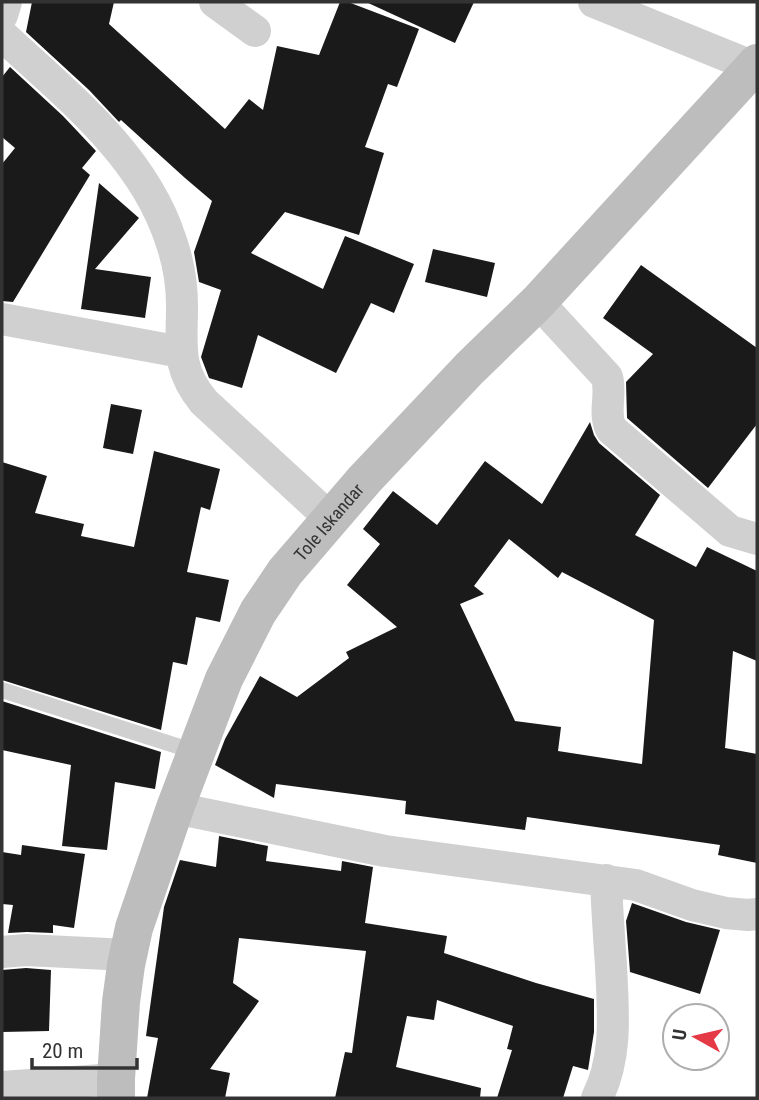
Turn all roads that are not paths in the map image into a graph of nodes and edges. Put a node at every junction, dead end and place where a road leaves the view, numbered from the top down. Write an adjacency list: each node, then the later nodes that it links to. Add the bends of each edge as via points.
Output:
1 (6, 2): 4 (street)
2 (215, 2): 5 (street)
3 (594, 2): 7 (street)
4 (2, 15)
5 (255, 31)
6 (2, 35): 10 (street, via 107,134 144,183 164,220 176,259 182,303)
7 (755, 65): 8 (main road, Tole Iskandar)
8 (538, 302): 11 (main road, Tole Iskandar, via 406,435); 12 (street, via 607,377 611,429 730,531)
9 (2, 319): 10 (street)
10 (181, 352): 11 (street, via 186,377 204,402)
11 (331, 519): 14 (main road, Tole Iskandar, via 258,612 224,680)
12 (757, 538)
13 (2, 690): 14 (lane)
14 (196, 752): 15 (main road, Tole Iskandar)
15 (175, 808): 16 (street, via 385,851); 19 (main road, Tole Iskandar)
16 (606, 880): 17 (street, via 726,913); 22 (street, via 612,1047)
17 (757, 914)
18 (2, 952): 19 (street)
19 (128, 955): 21 (main road, Tole Iskandar)
20 (2, 1087): 21 (street)
21 (116, 1088)
22 (597, 1098)

